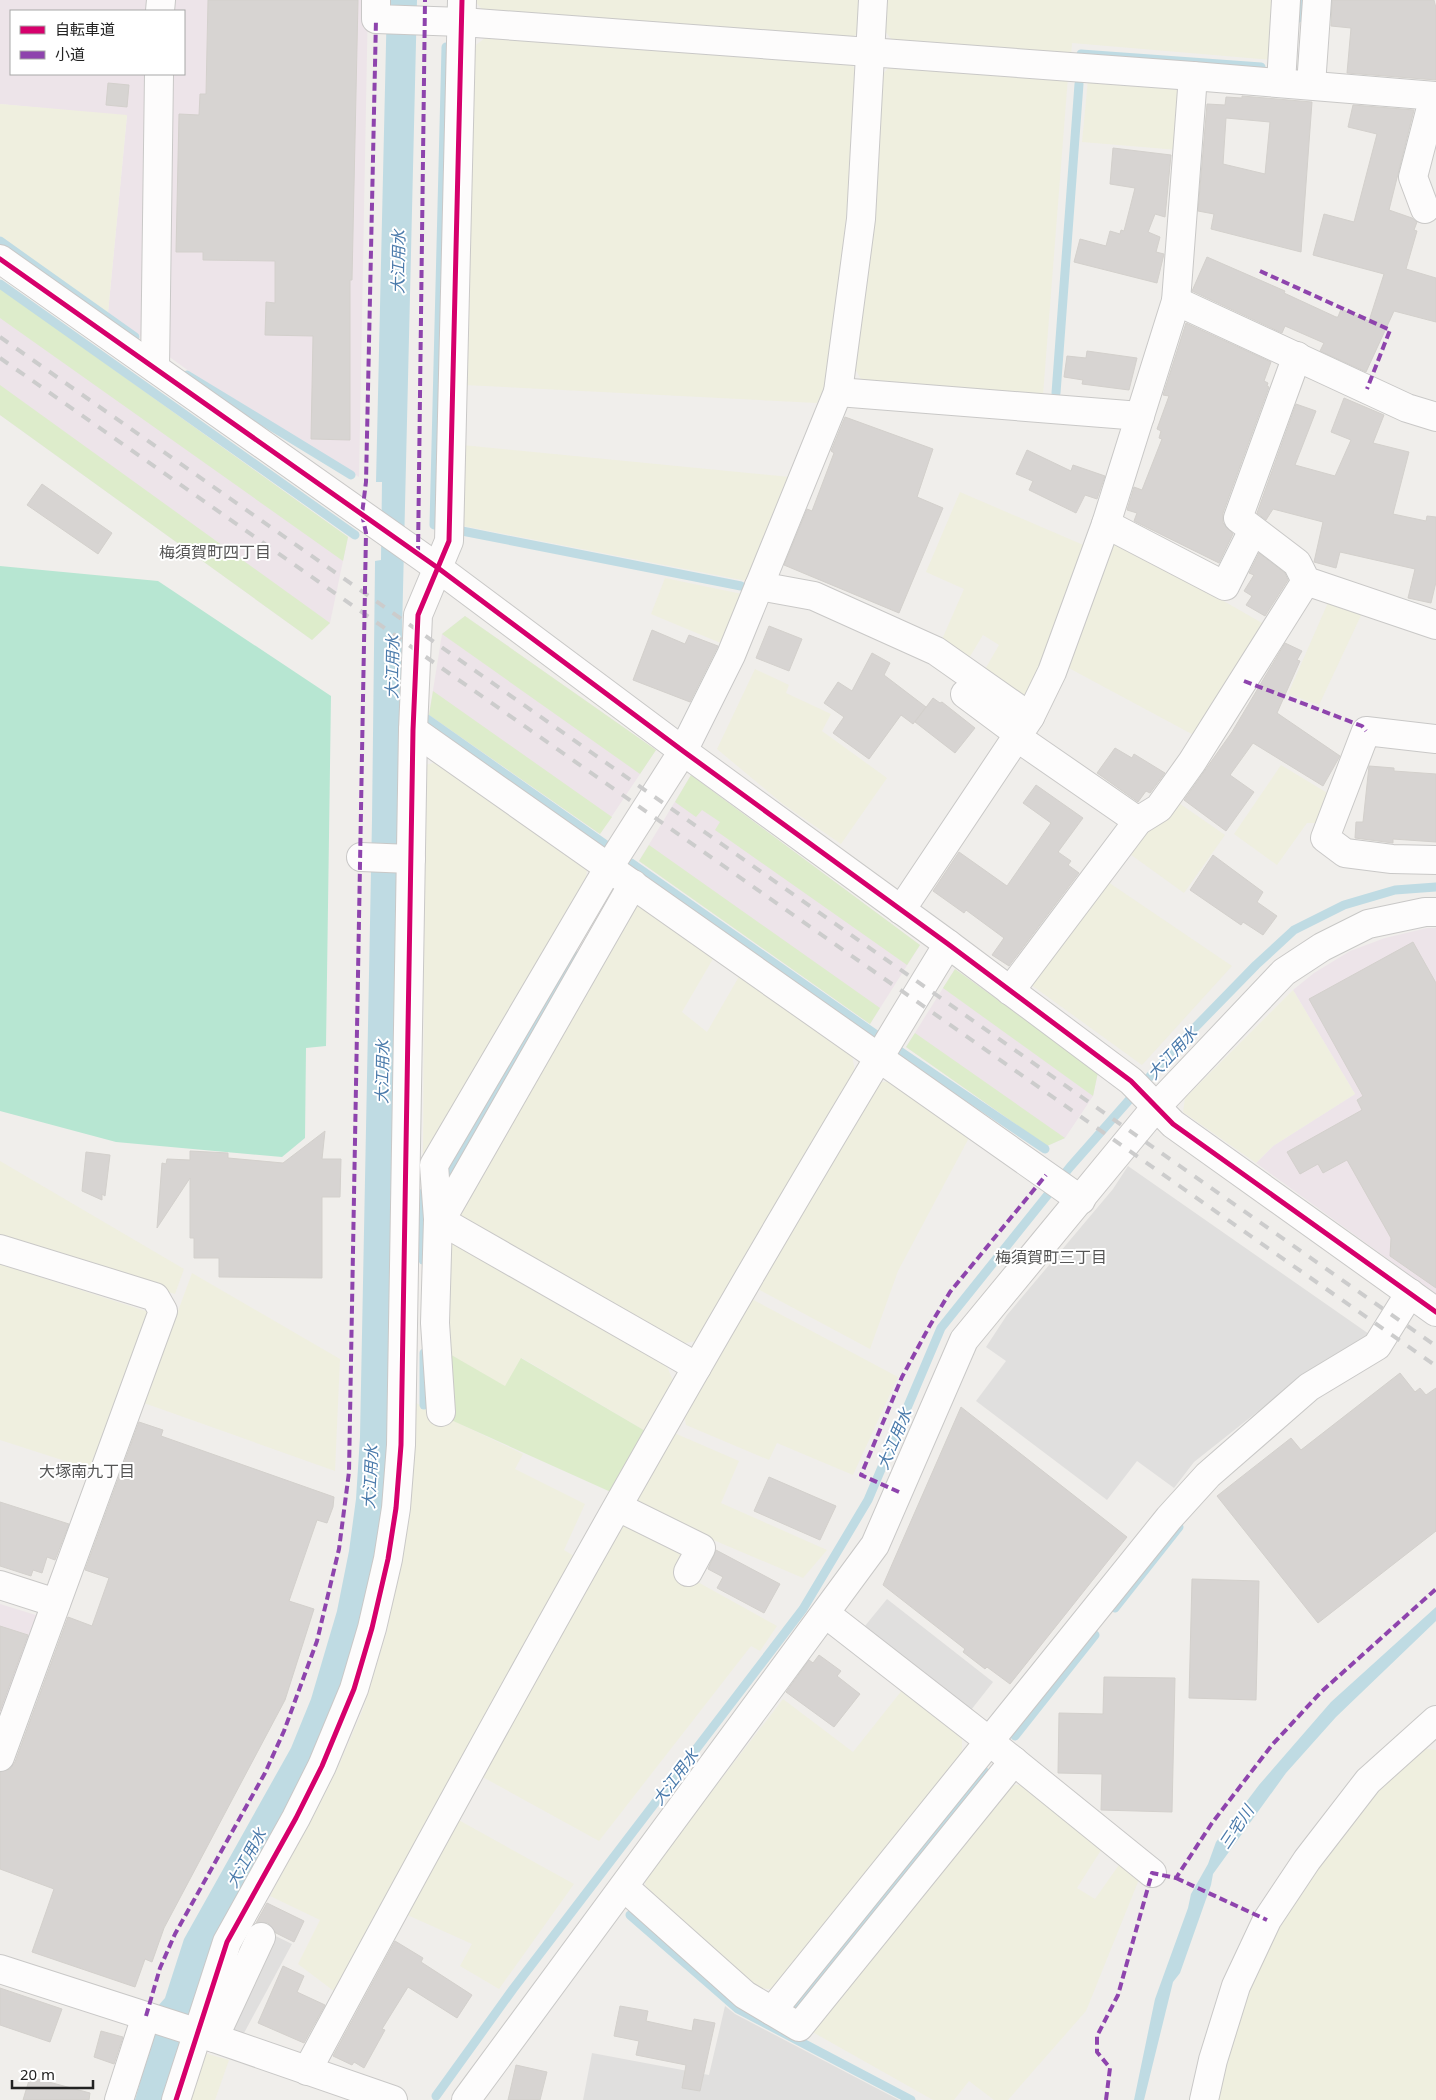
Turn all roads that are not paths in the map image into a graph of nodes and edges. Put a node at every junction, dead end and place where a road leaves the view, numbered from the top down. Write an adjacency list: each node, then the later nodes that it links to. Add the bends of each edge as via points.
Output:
1 (873, 0): 6 (street)
2 (1286, 0): 9 (street)
3 (1317, 0): 10 (street)
4 (379, 9): 5 (street, via 421,20)
5 (462, 11): 6 (street); 22 (street, via 448,541)
6 (870, 52): 8 (street); 17 (street, via 861,220)
7 (159, 75): 16 (street)
8 (1193, 76): 9 (street); 14 (street)
9 (1281, 83): 10 (street)
10 (1311, 85): 11 (street)
11 (1435, 96): 12 (street, via 1413,177)
12 (1425, 209)
13 (0, 259): 16 (street)
14 (1176, 301): 15 (street); 18 (street)
15 (1297, 356): 19 (street, via 1407,408); 21 (street, via 1238,518)
16 (155, 368): 22 (street)
17 (838, 392): 18 (street); 24 (street)
18 (1140, 416): 20 (street)
19 (1436, 417)
20 (1106, 524): 21 (street, via 1225,586); 27 (street, via 1052,672)
21 (1253, 530): 23 (street, via 1297,563)
22 (438, 568): 26 (street, via 418,614); 29 (street)
23 (1306, 581): 25 (street); 30 (street, via 1192,762 1159,808)
24 (756, 593): 27 (street, via 814,596 936,651); 29 (street, via 731,655)
25 (1436, 625)
26 (413, 730): 32 (street); 34 (street)
27 (1023, 730): 30 (street); 36 (street)
28 (1436, 739): 33 (street, via 1366,732 1326,838 1345,853)
29 (683, 751): 34 (street); 36 (street)
30 (1138, 821): 39 (street)
31 (363, 857): 32 (street)
32 (409, 859): 64 (street, via 401,1445 388,1559 354,1689 305,1800 227,1942)
33 (1436, 860)
34 (609, 867): 35 (street); 43 (street, via 434,1165)
35 (633, 884): 40 (street); 43 (street)
36 (901, 910): 38 (street)
37 (1436, 912): 41 (street, via 1368,924 1322,947 1284,972)
38 (948, 944): 39 (street); 40 (street)
39 (1010, 991): 41 (street)
40 (878, 1057): 42 (street); 47 (street)
41 (1145, 1096): 42 (street); 45 (street, via 1173,1124)
42 (1066, 1190): 53 (street, via 964,1340 875,1545)
43 (439, 1219): 47 (street); 48 (street, via 435,1323)
44 (0, 1249): 52 (street, via 155,1297 164,1311)
45 (1410, 1293): 46 (street); 55 (street, via 1377,1346 1309,1387 1208,1475 1169,1518)
46 (1436, 1312)
47 (697, 1367): 49 (street)
48 (442, 1412)
49 (618, 1507): 50 (street, via 701,1548); 65 (street, via 466,1776)
50 (688, 1572)
51 (0, 1585): 52 (street)
52 (56, 1603): 56 (street)
53 (826, 1614): 55 (street); 59 (street)
54 (1436, 1720): 70 (street, via 1368,1781 1307,1860 1267,1920 1236,1986)
55 (989, 1741): 57 (street); 62 (street)
56 (0, 1757)
57 (1014, 1761): 58 (street); 62 (street, via 799,2027)
58 (1152, 1874)
59 (624, 1886): 62 (street, via 745,1995); 69 (street)
60 (261, 1937): 64 (street)
61 (0, 1969): 63 (street)
62 (772, 2011)
63 (149, 2017): 64 (street); 66 (street)
64 (201, 2033): 65 (street); 67 (street)
65 (307, 2071): 68 (street)
66 (119, 2100)
67 (176, 2100)
68 (393, 2100)
69 (466, 2100)
70 (1204, 2100)

